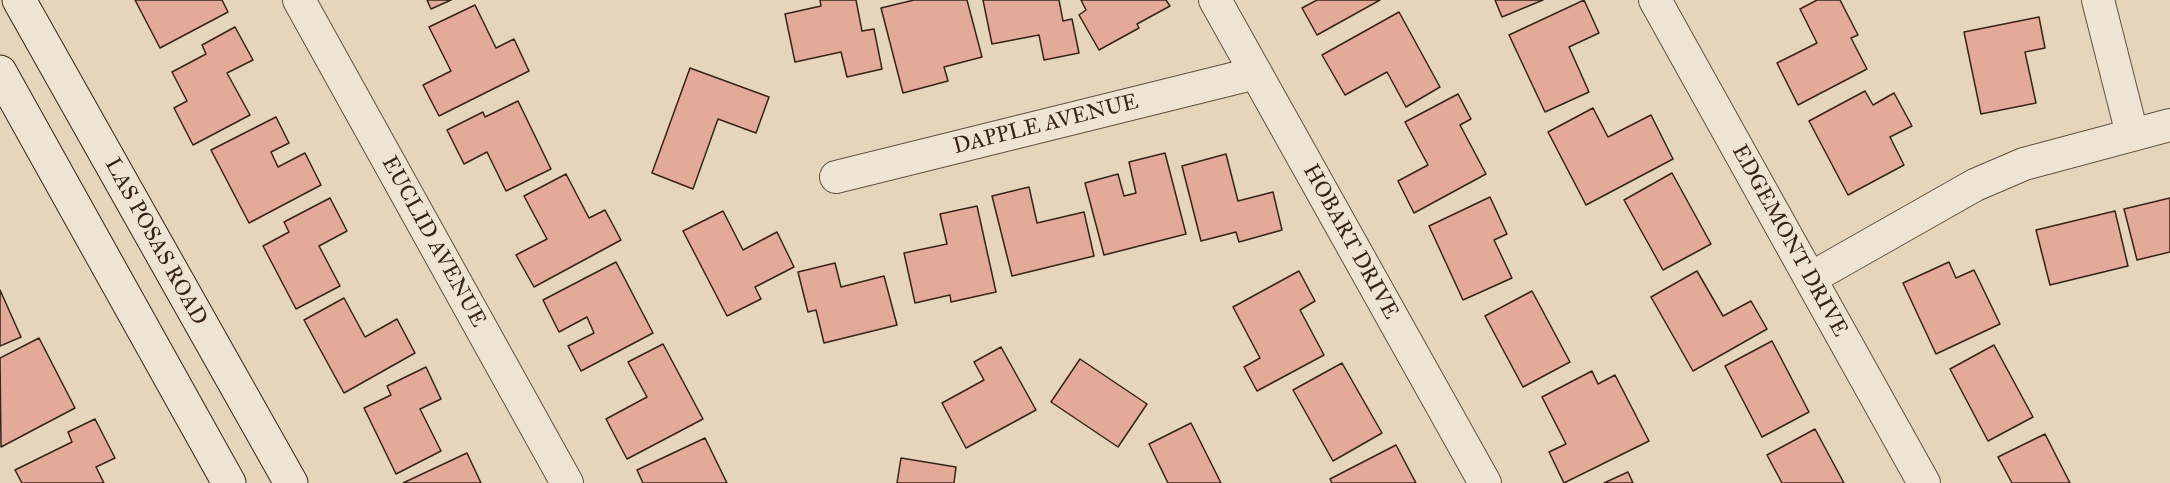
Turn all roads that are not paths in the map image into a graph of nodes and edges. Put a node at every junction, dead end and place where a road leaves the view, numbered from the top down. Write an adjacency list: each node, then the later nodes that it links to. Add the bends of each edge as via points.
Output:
1 (19, 0): 13 (main road, LAS POSAS ROAD)
2 (299, 0): 14 (street, EUCLID AVENUE)
3 (1215, 0): 7 (street, HOBART DRIVE)
4 (1654, 0): 11 (street, EDGEMONT DRIVE)
5 (2098, 0): 9 (street)
6 (0, 72): 12 (main road)
7 (1256, 73): 10 (street, DAPPLE AVENUE); 15 (street, HOBART DRIVE)
8 (2170, 125): 9 (street)
9 (2132, 134): 11 (street, via 2024,164 1975,184)
10 (836, 177)
11 (1811, 278): 16 (street, EDGEMONT DRIVE)
12 (229, 483)
13 (291, 483)
14 (567, 483)
15 (1485, 483)
16 (1924, 483)

